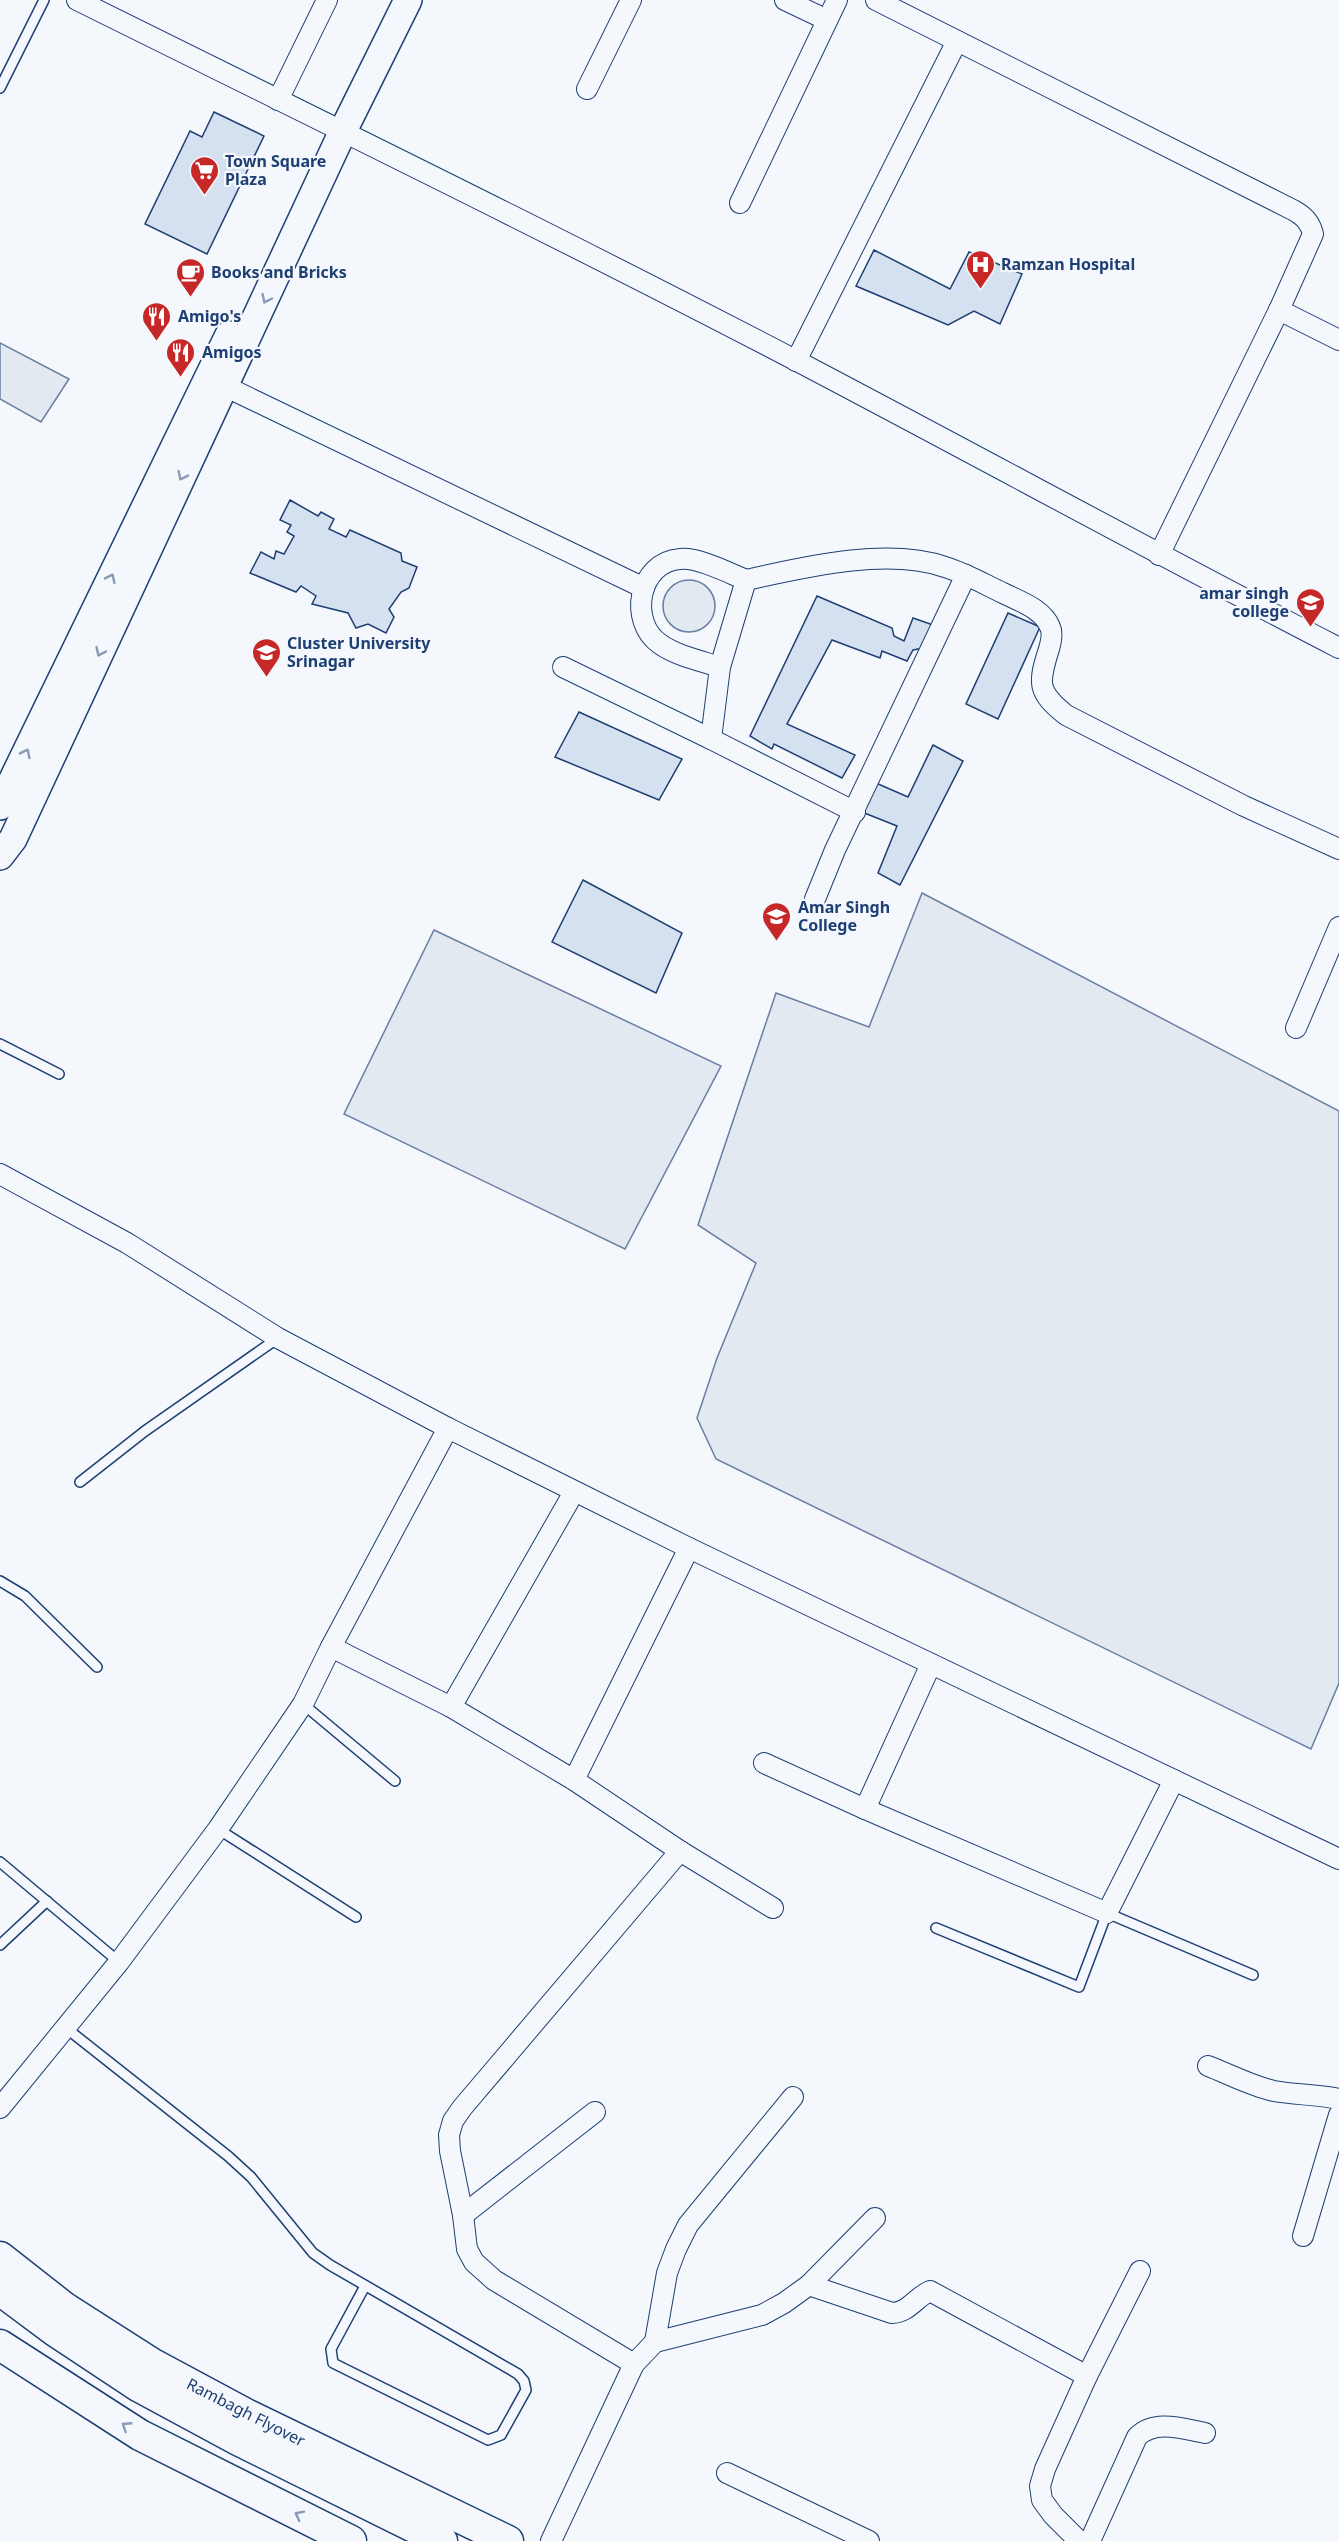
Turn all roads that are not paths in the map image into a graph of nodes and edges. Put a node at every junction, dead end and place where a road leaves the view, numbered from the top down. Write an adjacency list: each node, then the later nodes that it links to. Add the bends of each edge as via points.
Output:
1 (44, 0): 12 (lane)
2 (76, 0): 14 (street)
3 (327, 0): 14 (street)
4 (390, 0): 15 (street)
5 (408, 0): 15 (street)
6 (632, 0): 13 (street)
7 (786, 0): 10 (street)
8 (837, 0): 10 (street)
9 (876, 0): 11 (street)
10 (827, 20): 16 (street)
11 (957, 41): 17 (street, via 1301,214 1313,234); 19 (street)
12 (0, 88)
13 (587, 89)
14 (278, 100): 15 (street)
15 (336, 128): 19 (street); 20 (street)
16 (740, 203)
17 (1279, 310): 18 (street); 21 (street)
18 (1339, 340)
19 (796, 361): 21 (street)
20 (217, 382): 24 (street); 29 (street, one-way to 20); 31 (street, one-way to 31)
21 (1159, 555): 25 (street)
22 (966, 575): 23 (street, via 932,564 883,560 818,564); 30 (street); 32 (street, via 1029,606 1047,621 1051,644 1041,677 1042,690 1066,715 1244,806)
23 (746, 580): 24 (street, via 690,559 679,559 658,568); 27 (street)
24 (644, 588): 27 (street, via 640,613 651,636 672,651)
25 (1339, 648)
26 (563, 666): 28 (street)
27 (720, 667): 28 (street)
28 (711, 739): 30 (street)
29 (0, 806)
30 (855, 812): 33 (street)
31 (4, 841)
32 (1339, 849)
33 (815, 899)
34 (1339, 927): 35 (street)
35 (1296, 1028)
36 (0, 1044): 37 (lane)
37 (59, 1074)
38 (0, 1174): 39 (street, via 127,1243)
39 (278, 1338): 40 (street); 41 (lane, via 145,1431)
40 (448, 1428): 42 (street); 45 (street)
41 (80, 1482)
42 (574, 1492): 43 (street); 49 (street)
43 (689, 1548): 46 (street); 51 (street)
44 (0, 1581): 47 (lane, via 25,1596)
45 (331, 1647): 48 (street); 49 (street)
46 (931, 1664): 52 (street); 54 (street)
47 (97, 1667)
48 (303, 1704): 53 (lane); 55 (street)
49 (450, 1707): 51 (street)
50 (764, 1763): 54 (street)
51 (574, 1780): 56 (street)
52 (1174, 1780): 57 (street); 61 (street)
53 (395, 1781)
54 (866, 1809): 61 (street)
55 (218, 1828): 62 (lane); 65 (street)
56 (680, 1851): 60 (street); 74 (street, via 453,2121 450,2151)
57 (1339, 1859)
58 (0, 1862): 59 (lane)
59 (47, 1901): 64 (lane); 65 (lane)
60 (773, 1908)
61 (1107, 1913): 63 (lane, via 1079,1987); 66 (lane)
62 (356, 1917)
63 (936, 1928)
64 (0, 1945)
65 (119, 1962): 67 (street)
66 (1253, 1975)
67 (66, 2028): 71 (street); 80 (lane, via 228,2156 251,2177 313,2253)
68 (1208, 2066): 70 (street, via 1270,2090)
69 (793, 2097): 83 (street, via 688,2225 667,2273)
70 (1339, 2099)
71 (0, 2108)
72 (595, 2112): 74 (street)
73 (1339, 2115): 76 (street)
74 (463, 2215): 85 (street, via 467,2249 483,2272)
75 (874, 2218): 81 (street)
76 (1303, 2236)
77 (0, 2257): 92 (main road, Rambagh Flyover, via 65,2308 151,2363 246,2414)
78 (0, 2269): 91 (main road, via 133,2366 268,2442)
79 (1140, 2271): 86 (street)
80 (365, 2286): 80 (lane, via 331,2349 333,2363 488,2440 501,2435 526,2390 518,2374)
81 (809, 2286): 83 (street, via 762,2315); 86 (street, via 892,2313 900,2313 930,2291)
82 (0, 2290): 90 (main road, Rambagh Flyover, via 138,2386)
83 (655, 2342): 85 (street)
84 (0, 2345): 89 (main road, one-way to 84, via 140,2435)
85 (634, 2364): 93 (street)
86 (1087, 2376): 95 (street, via 1040,2486 1042,2500)
87 (1205, 2433): 96 (street, via 1167,2427 1143,2430)
88 (728, 2473): 94 (street)
89 (351, 2541)
90 (442, 2541)
91 (472, 2541)
92 (508, 2541)
93 (551, 2541)
94 (868, 2541)
95 (1079, 2541)
96 (1090, 2541)

